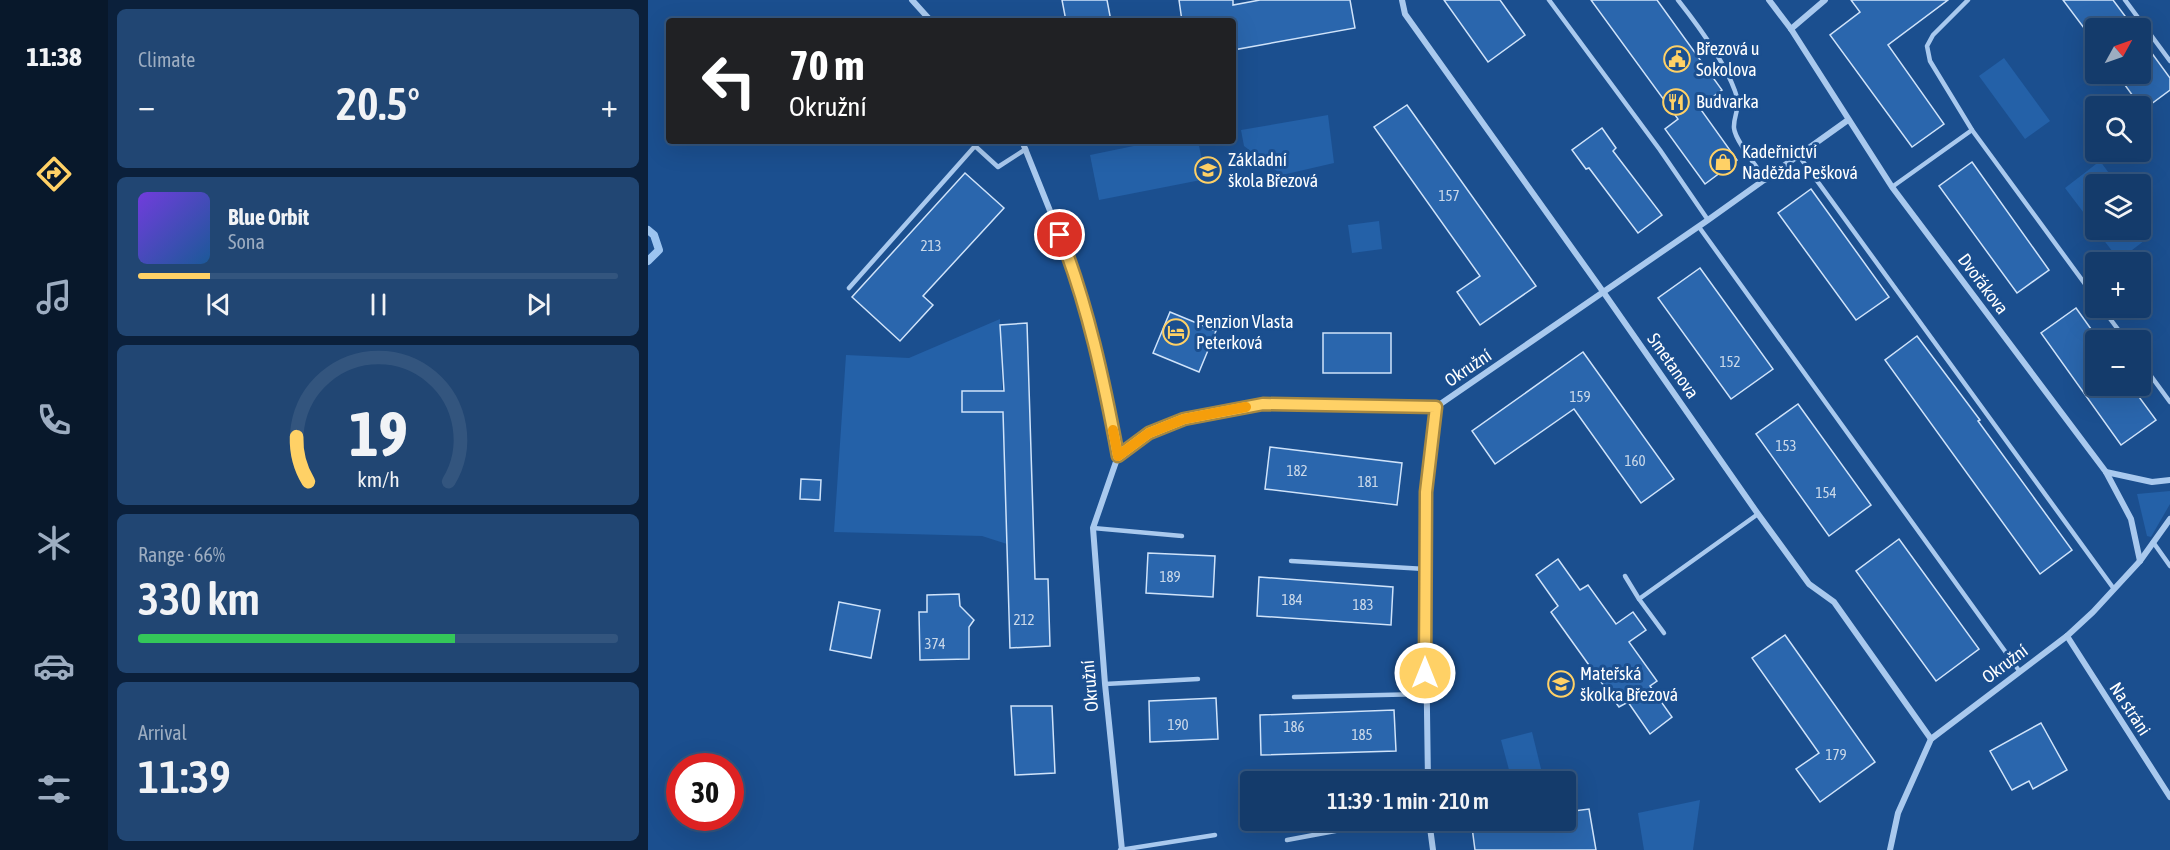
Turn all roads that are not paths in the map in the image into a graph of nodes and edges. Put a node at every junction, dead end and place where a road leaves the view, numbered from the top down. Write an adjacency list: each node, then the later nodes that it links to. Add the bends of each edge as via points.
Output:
1 (912, 0): 9 (street)
2 (1402, 0): 23 (street, Smetanova, via 1405,14)
3 (1549, 0): 19 (lane)
4 (1678, 0): 17 (lane, via 1730,78 1737,94 1736,135)
5 (1769, 0): 10 (street, Dvořákova)
6 (1825, 0): 10 (street)
7 (1968, 0): 13 (lane, via 1927,46 1938,78)
8 (2125, 0): 11 (lane)
9 (928, 18)
10 (1791, 29): 12 (street, Dvořákova)
11 (2170, 61)
12 (1848, 120): 16 (street, Okružní); 18 (street, Dvořákova)
13 (1972, 130): 18 (lane); 21 (lane)
14 (1024, 144): 15 (street)
15 (1026, 149): 22 (lane, via 998,167 975,146); 27 (street, via 1077,278)
16 (1799, 156): 17 (street, Okružní); 40 (lane)
17 (1766, 180): 19 (street, Okružní)
18 (1892, 187): 28 (street, Dvořákova)
19 (1708, 220): 20 (street, Okružní)
20 (1699, 227): 23 (street, Okružní); 44 (lane)
21 (2085, 284)
22 (849, 288)
23 (1604, 293): 26 (street, Okružní); 30 (street, Smetanova)
24 (2151, 376): 25 (lane)
25 (2170, 402)
26 (1436, 407): 27 (street, Okružní, via 1263,404 1184,419 1149,433); 38 (street, via 1426,492)
27 (1118, 456): 32 (street, Okružní)
28 (2106, 472): 29 (street, via 2152,482); 36 (street, Dvořákova, via 2131,519)
29 (2170, 480)
30 (1758, 514): 41 (lane); 49 (street, Smetanova, via 1809,584 1834,602)
31 (2170, 519): 34 (street, Okružní)
32 (1093, 528): 33 (lane); 46 (street, Okružní)
33 (1182, 536)
34 (2154, 542): 36 (street, Okružní); 37 (lane)
35 (1291, 561): 38 (lane)
36 (2140, 561): 40 (street, Okružní)
37 (2170, 566)
38 (1425, 569): 47 (street)
39 (1625, 576): 41 (lane)
40 (2114, 589): 43 (street, Okružní)
41 (1639, 599): 42 (lane)
42 (1664, 633)
43 (2067, 636): 44 (street, Okružní); 51 (street, Na stráni)
44 (2020, 672): 49 (street, Okružní)
45 (1198, 679): 46 (lane)
46 (1105, 684): 56 (street, Okružní)
47 (1425, 694): 48 (lane); 50 (street)
48 (1294, 697)
49 (1931, 739): 58 (street, Okružní, via 1898,813)
50 (1428, 771)
51 (2170, 797)
52 (1335, 831): 55 (lane)
53 (1430, 831): 57 (street)
54 (1215, 835): 56 (lane)
55 (1287, 840)
56 (1121, 850)
57 (1433, 850)
58 (1890, 850)

